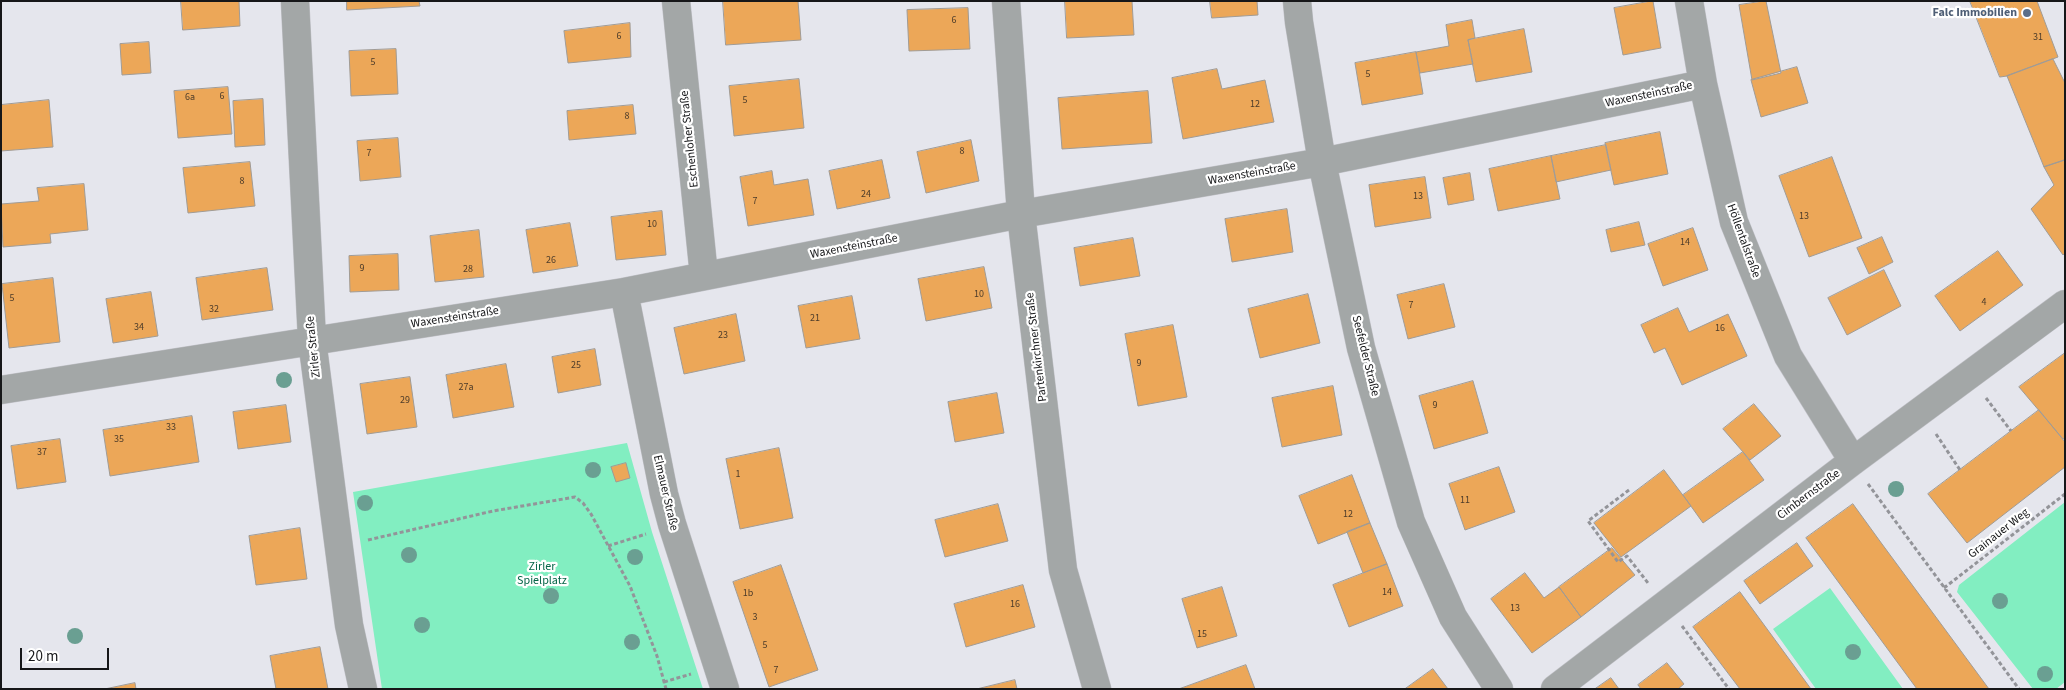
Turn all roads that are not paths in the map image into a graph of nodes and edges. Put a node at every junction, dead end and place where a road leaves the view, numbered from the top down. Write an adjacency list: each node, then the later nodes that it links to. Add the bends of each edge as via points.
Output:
1 (294, 1): 12 (street, Zirler Straße)
2 (676, 1): 9 (street, Eschenloher Straße)
3 (1006, 1): 8 (street, Partenkirchner Straße)
4 (1297, 1): 7 (street, Seefelder Straße)
5 (1689, 1): 6 (street, Höllentalstraße)
6 (1703, 84): 7 (street, Waxensteinstraße); 14 (street, Höllentalstraße, via 1734,222 1788,356)
7 (1322, 162): 8 (street, Waxensteinstraße); 18 (street, Seefelder Straße, via 1361,348 1412,522 1453,617)
8 (1021, 214): 9 (street, Waxensteinstraße); 17 (street, Partenkirchner Straße, via 1063,570)
9 (704, 276): 10 (street, Waxensteinstraße)
10 (624, 292): 12 (street, Waxensteinstraße); 16 (street, Elmauer Straße, via 664,494)
11 (2065, 304): 14 (street, Cimbernstraße)
12 (312, 340): 13 (street, Waxensteinstraße); 15 (street, Zirler Straße, via 349,625)
13 (1, 390)
14 (1853, 461): 19 (street, Cimbernstraße)
15 (363, 689)
16 (726, 689)
17 (1097, 689)
18 (1499, 689)
19 (1555, 689)

